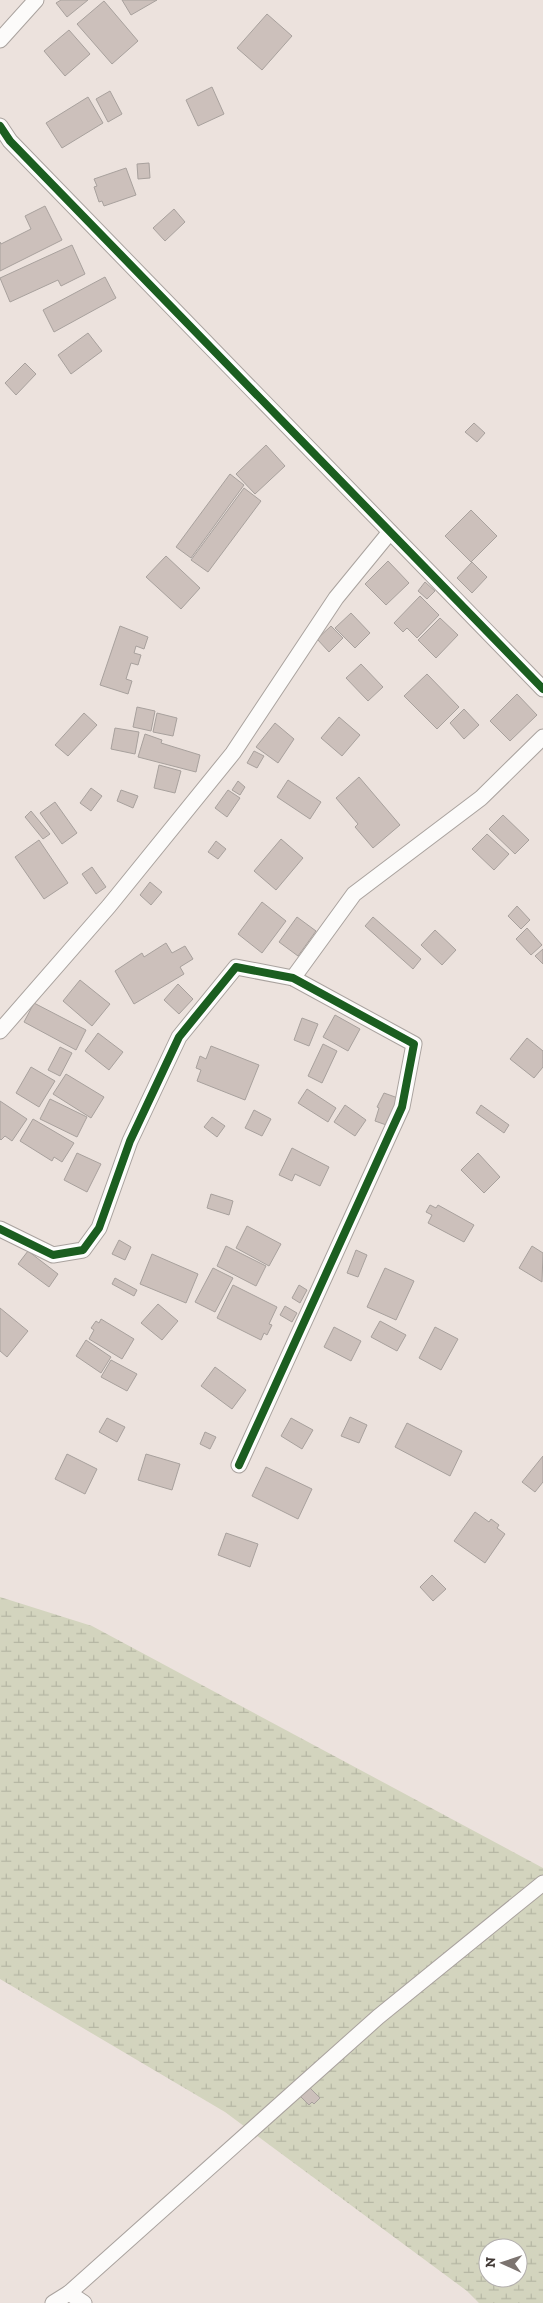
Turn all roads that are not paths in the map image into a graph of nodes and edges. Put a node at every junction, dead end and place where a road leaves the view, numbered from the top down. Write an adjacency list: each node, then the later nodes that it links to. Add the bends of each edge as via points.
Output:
1 (36, 0): 2 (street)
2 (0, 40)
3 (0, 126): 4 (street)
4 (390, 532): 5 (street); 8 (street, via 336,598 233,753 109,906)
5 (543, 689)
6 (543, 737): 7 (street, via 481,798 354,894)
7 (293, 978): 9 (street, via 236,966 179,1037 130,1141 100,1228 83,1250 53,1256); 10 (street, via 414,1044 402,1107)
8 (0, 1032)
9 (0, 1229)
10 (239, 1465)
11 (543, 1883): 12 (street, via 378,2017)
12 (69, 2293): 13 (street); 14 (street)
13 (53, 2303)
14 (84, 2303)

